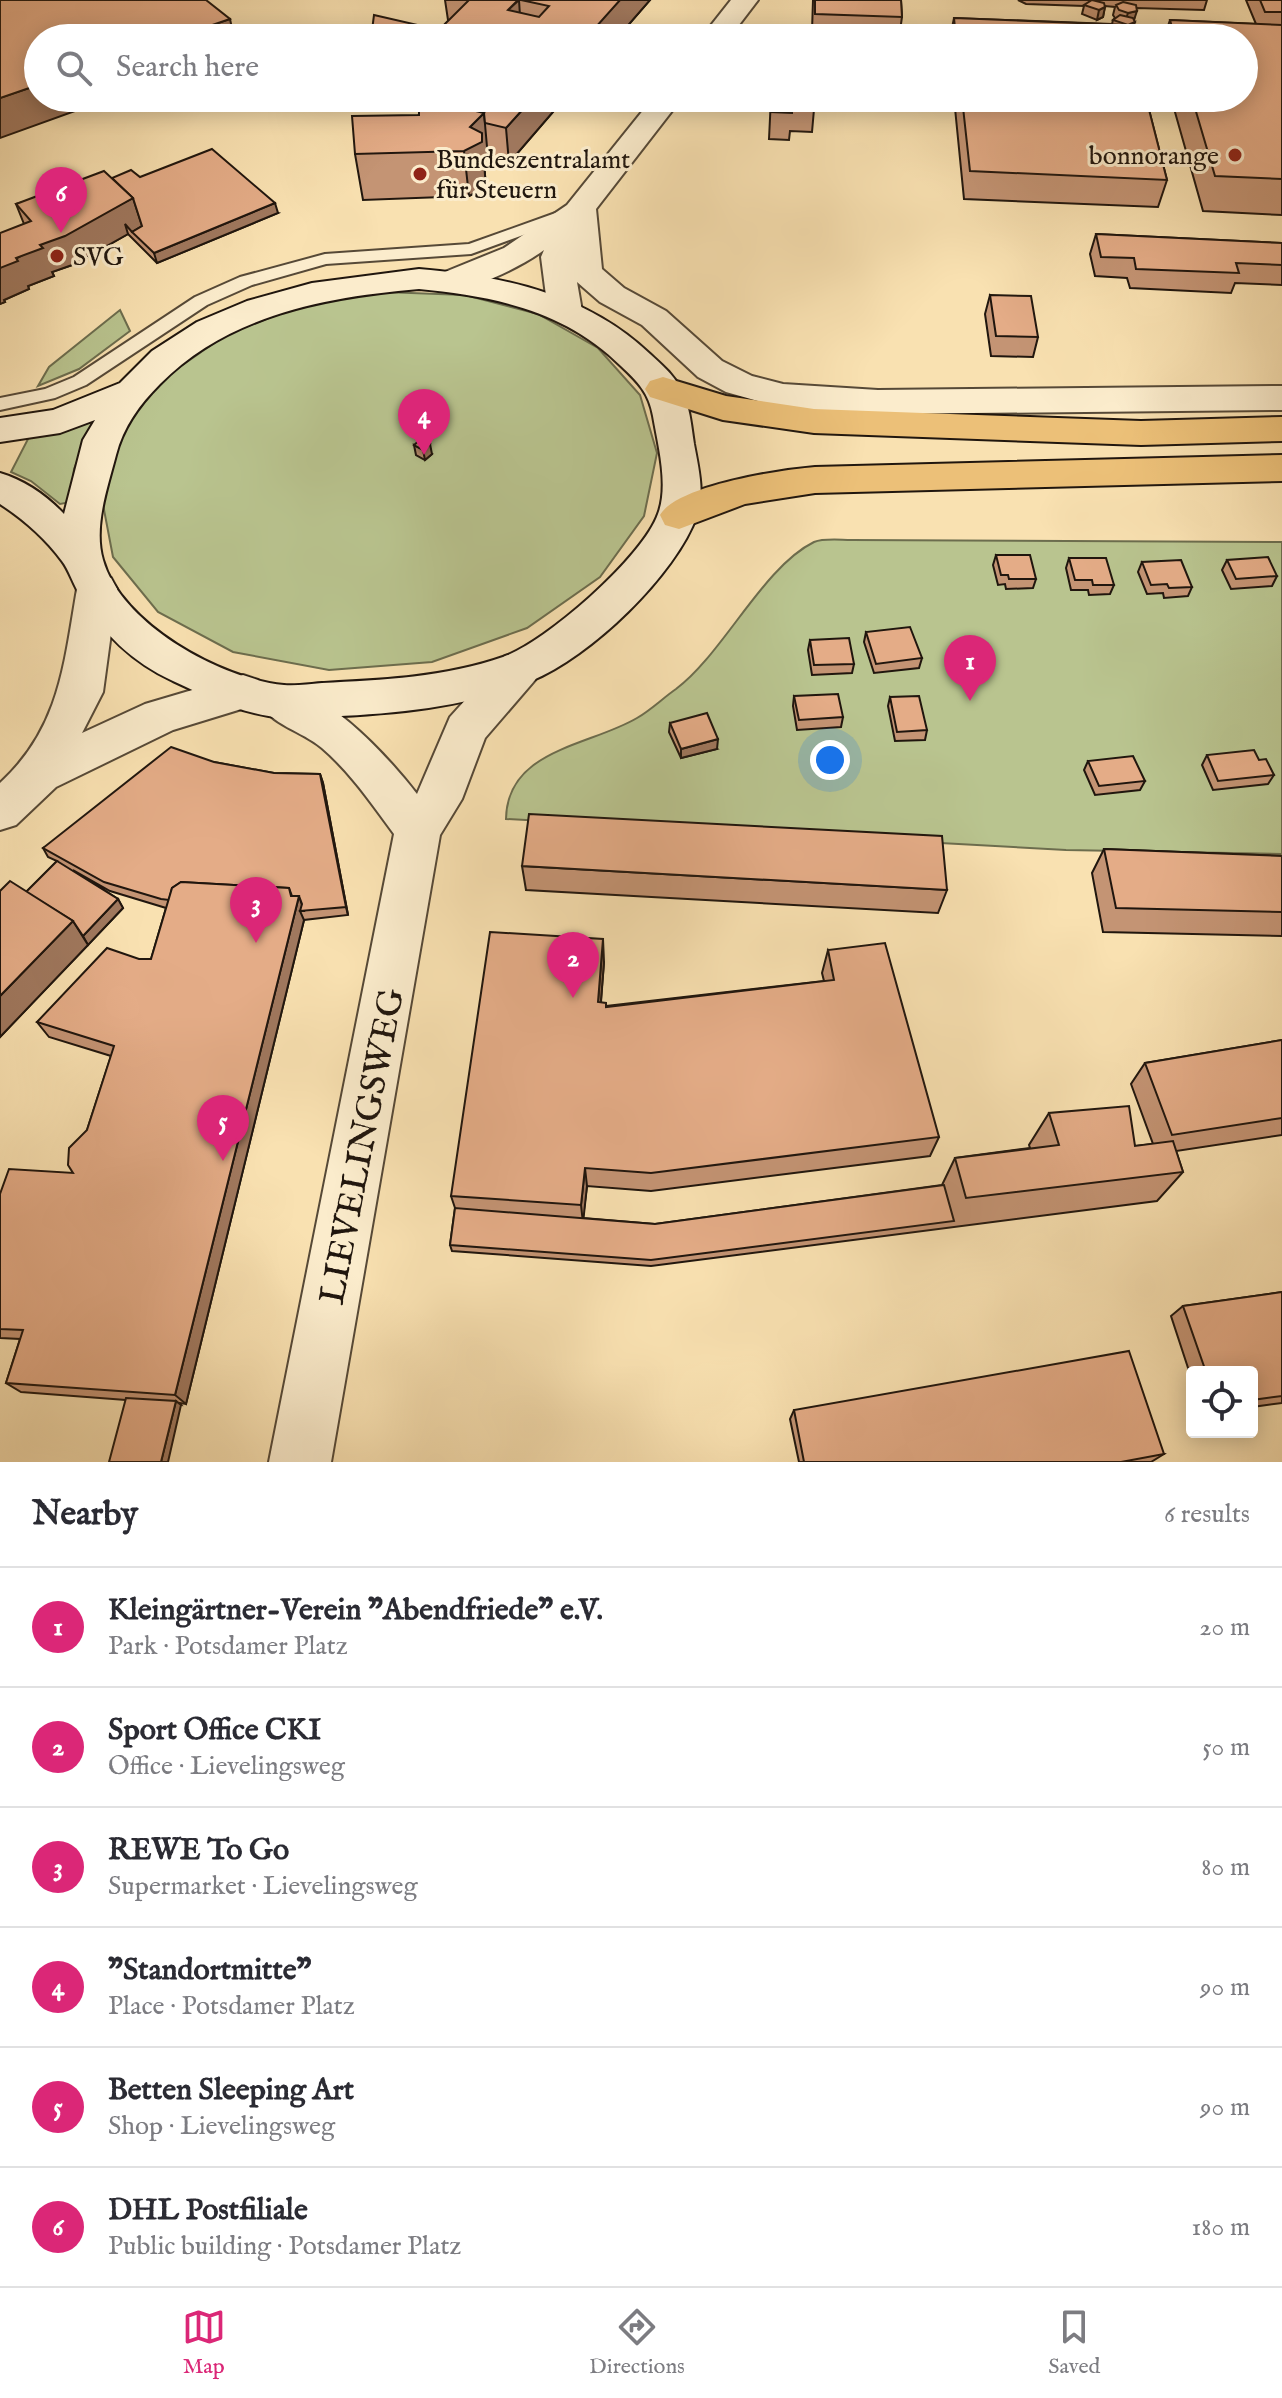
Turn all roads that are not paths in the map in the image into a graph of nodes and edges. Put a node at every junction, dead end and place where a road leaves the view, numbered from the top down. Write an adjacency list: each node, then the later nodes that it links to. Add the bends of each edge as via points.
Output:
1 (745, 0): 2 (street)
2 (726, 24)
3 (657, 112): 4 (street)
4 (580, 208): 5 (lane, via 471,249); 6 (street, via 516,255); 7 (street, via 557,257); 11 (street, via 586,272 612,295 654,318 710,369 739,384 783,396 878,402)
5 (394, 255): 6 (lane); 8 (lane, via 325,259 246,281 201,301)
6 (435, 280): 7 (street, via 519,293); 8 (street, via 365,282 308,292)
7 (565, 311): 9 (street, via 608,334)
8 (162, 342): 10 (street); 12 (lane)
9 (663, 389): 13 (highway, via 723,408 814,421 1141,433); 16 (street, via 679,464)
10 (129, 392): 12 (street, via 60,421); 17 (street, via 100,438 90,470)
11 (1282, 398)
12 (6, 411)
13 (1282, 429)
14 (1282, 468): 16 (highway, via 815,480 724,494)
15 (0, 486): 17 (street, via 37,510)
16 (679, 515): 18 (street, via 647,564 594,619)
17 (89, 572): 19 (street, via 130,633 175,664); 20 (street, via 81,692)
18 (520, 668): 19 (street, via 435,691 368,699); 22 (street, LIEVELINGSWEG, via 466,729 439,799)
19 (262, 697): 20 (street, via 160,716); 22 (street, via 337,735)
20 (40, 774): 21 (street)
21 (0, 811)
22 (418, 830): 23 (street, LIEVELINGSWEG)
23 (300, 1462)

